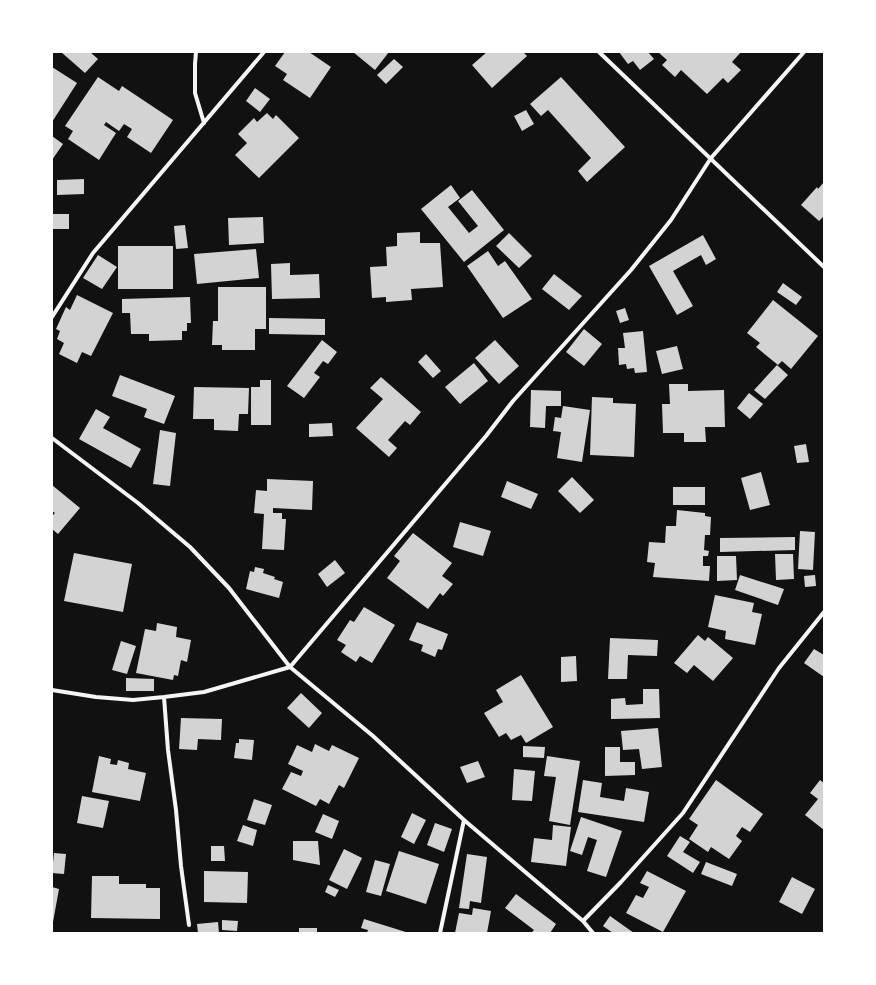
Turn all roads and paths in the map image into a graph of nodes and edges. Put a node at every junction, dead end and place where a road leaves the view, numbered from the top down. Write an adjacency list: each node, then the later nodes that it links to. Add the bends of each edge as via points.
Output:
1 (196, 52): 5 (street, via 195,93)
2 (264, 52): 5 (street)
3 (599, 52): 6 (street)
4 (804, 52): 6 (street)
5 (204, 123): 8 (street, via 93,253)
6 (711, 158): 7 (street); 11 (street, via 671,220 630,270 513,401)
7 (824, 267)
8 (52, 317)
9 (52, 438): 11 (street, via 138,503 190,547 229,588)
10 (824, 612): 15 (street, via 779,668 684,813)
11 (290, 667): 13 (street, via 204,692); 14 (street, via 373,736)
12 (52, 690): 13 (street, via 96,698)
13 (164, 698): 16 (street)
14 (464, 820): 15 (street); 17 (street)
15 (583, 921): 18 (street)
16 (189, 925)
17 (440, 933)
18 (593, 933)

